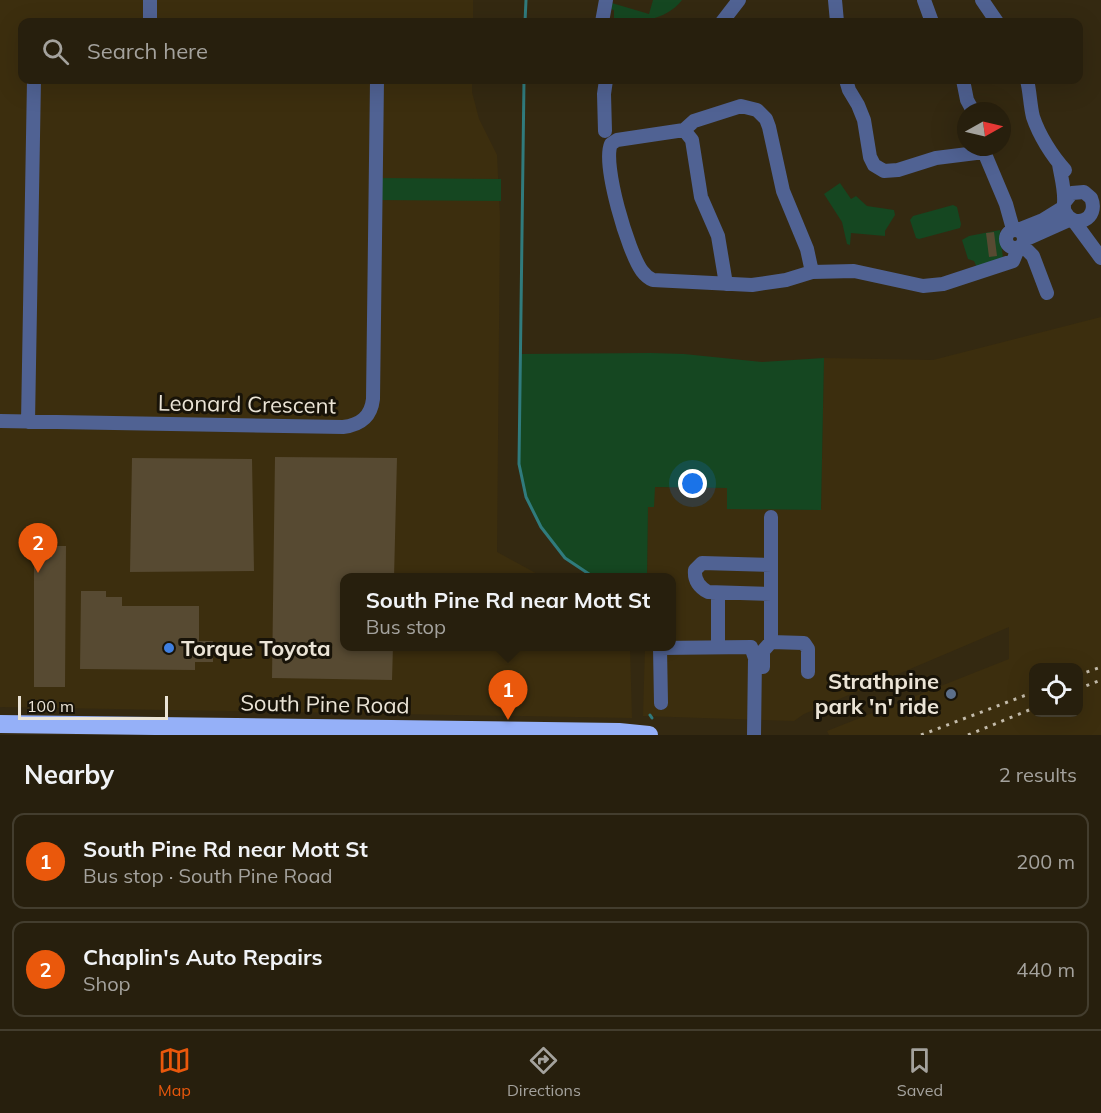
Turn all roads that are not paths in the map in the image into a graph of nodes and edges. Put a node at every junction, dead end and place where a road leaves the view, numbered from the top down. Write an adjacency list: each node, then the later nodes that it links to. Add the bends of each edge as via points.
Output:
1 (150, 0): 7 (street)
2 (606, 0): 8 (street)
3 (739, 0): 9 (street)
4 (835, 0): 10 (street)
5 (924, 0): 11 (street)
6 (982, 0): 12 (street)
7 (150, 18)
8 (603, 18)
9 (725, 18)
10 (837, 18)
11 (931, 18)
12 (994, 18)
13 (33, 84): 34 (street)
14 (377, 84): 34 (street, Leonard Crescent, via 373,399 364,420 343,427)
15 (605, 84): 21 (street)
16 (847, 84): 22 (street, via 864,120 874,165 884,171 898,170)
17 (964, 84): 19 (street)
18 (1029, 84): 24 (street, via 1036,123)
19 (968, 102)
20 (684, 129): 30 (street, via 694,121 741,106 761,114 769,127 783,191 807,249); 31 (street, via 692,140 701,197 718,236); 31 (street, via 610,144 608,152 620,216 647,277 658,282)
21 (605, 130)
22 (957, 154)
23 (986, 156): 28 (street)
24 (1059, 164): 25 (street); 27 (street)
25 (1090, 193): 26 (street); 27 (street, via 1072,193)
26 (1095, 209): 27 (street, via 1085,220); 29 (street, via 1091,222)
27 (1068, 212): 28 (street); 29 (street)
28 (1019, 239): 30 (street, via 1013,261 943,284 923,286 854,271); 32 (street, via 1034,256)
29 (1098, 253)
30 (812, 272): 31 (street, via 767,284)
31 (726, 284)
32 (1047, 293)
33 (0, 421): 34 (street, Leonard Crescent)
34 (28, 422)
35 (771, 517): 36 (street)
36 (771, 565): 37 (street, via 702,563 695,570 696,580 708,592); 38 (street)
37 (718, 593): 38 (street); 40 (street)
38 (771, 594): 41 (street)
39 (676, 647): 40 (street)
40 (718, 647): 41 (street)
41 (762, 648): 43 (street, via 804,643 808,649); 49 (street); 50 (street)
42 (660, 651): 44 (street)
43 (808, 672)
44 (661, 703)
45 (0, 724): 46 (highway, South Pine Road)
46 (130, 730): 47 (highway, South Pine Road)
47 (588, 733): 48 (highway, South Pine Road)
48 (649, 735)
49 (754, 735)
50 (763, 735)

